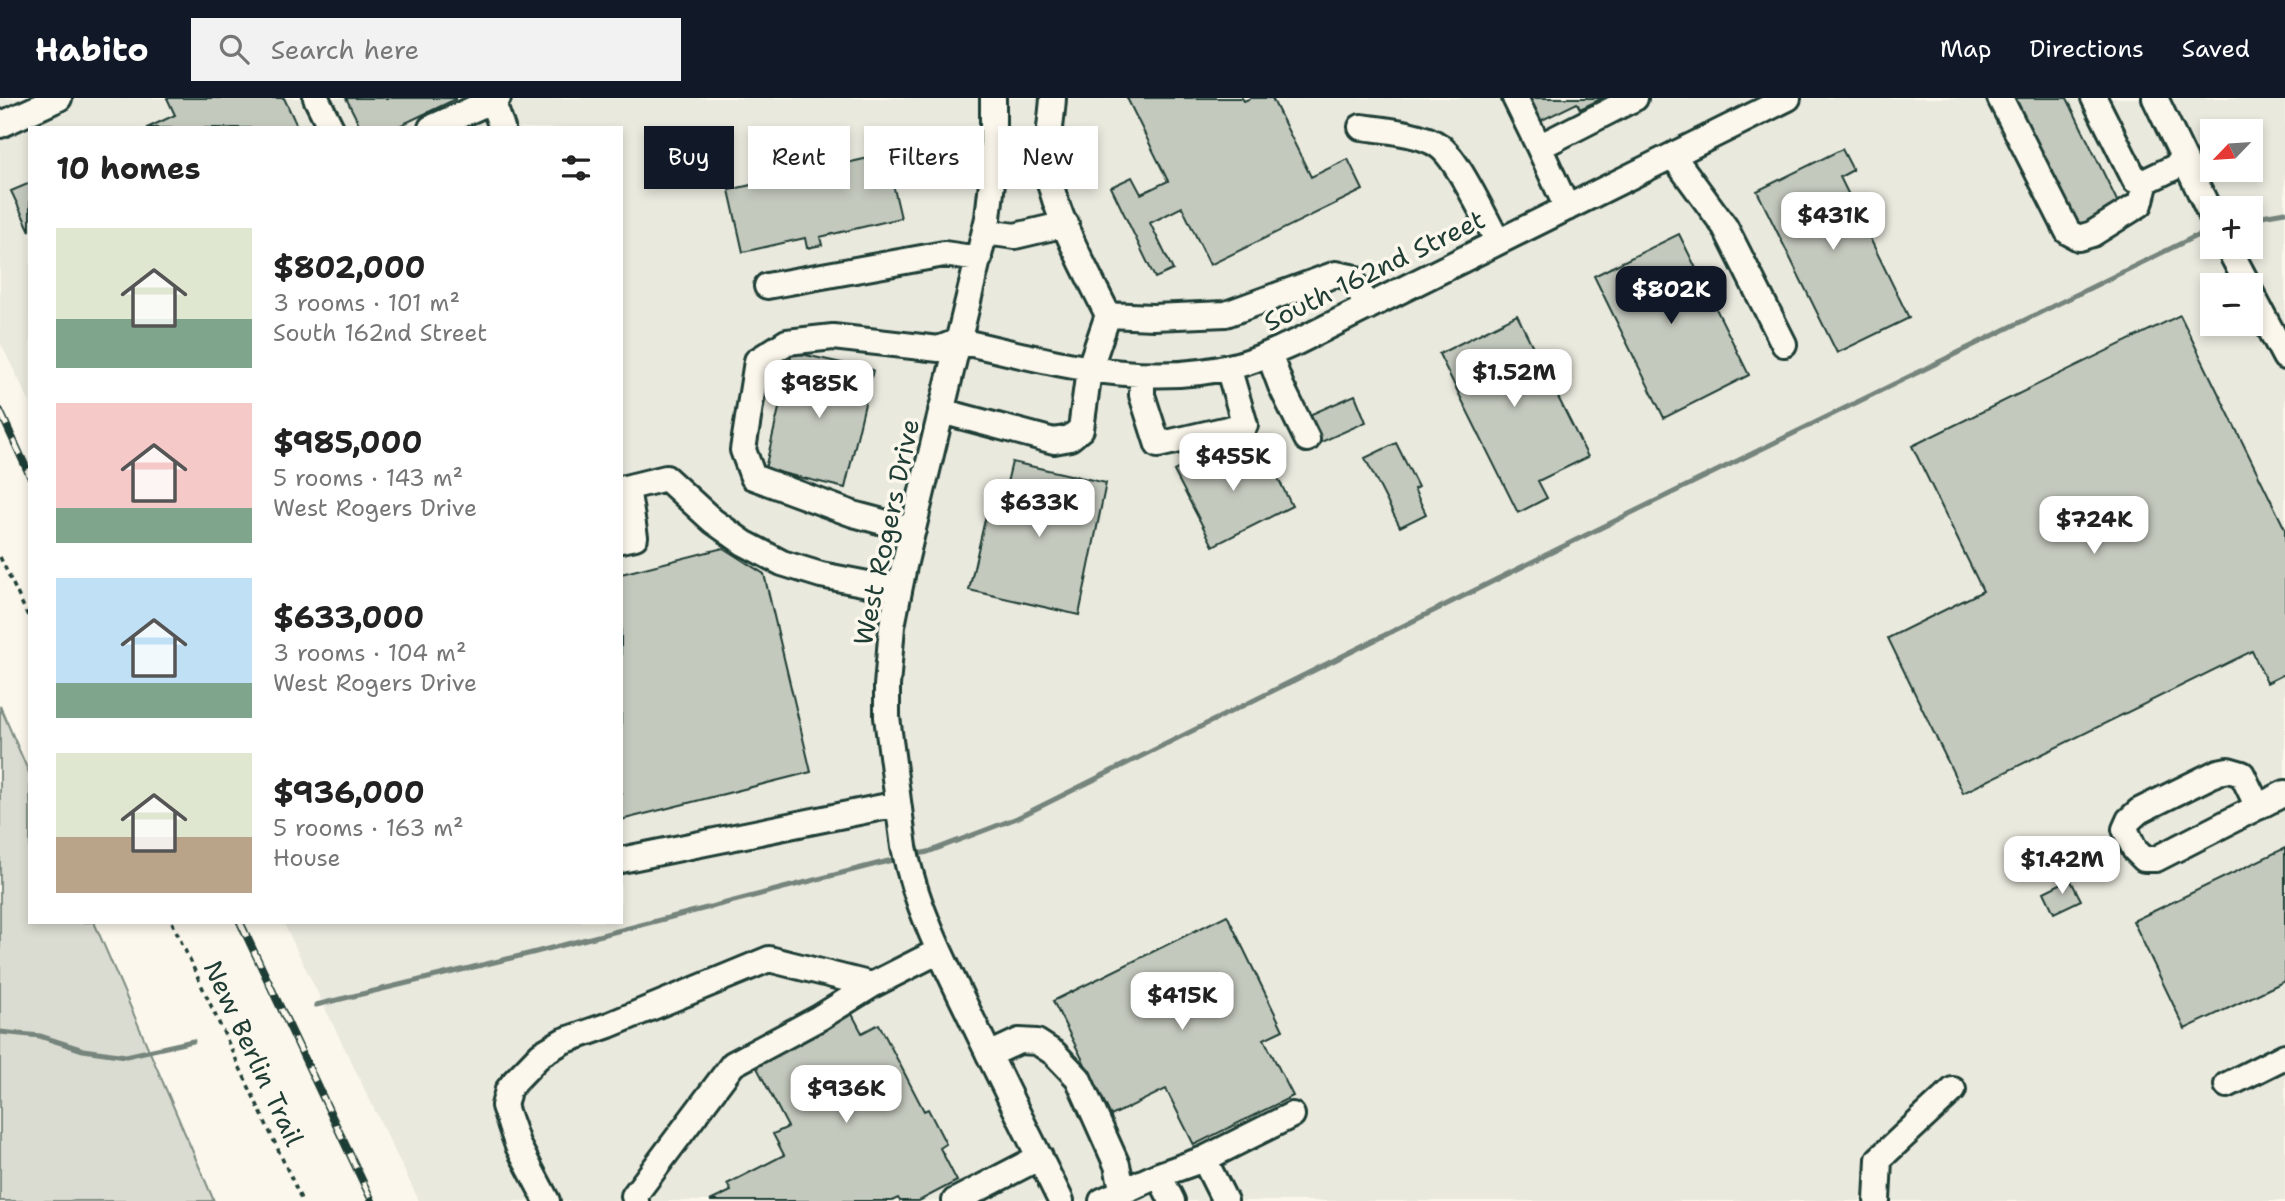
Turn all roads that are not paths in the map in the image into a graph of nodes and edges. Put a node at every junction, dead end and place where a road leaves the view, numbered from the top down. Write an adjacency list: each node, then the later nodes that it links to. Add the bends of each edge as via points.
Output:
1 (58, 98): 12 (street)
2 (316, 98): 13 (street)
3 (993, 98): 24 (street, West Rogers Drive, via 993,173)
4 (1053, 98): 23 (street, via 1047,172)
5 (1515, 98): 17 (street)
6 (1635, 98): 17 (street)
7 (1788, 98): 18 (street, South 162nd Street)
8 (2000, 98): 20 (street, via 2068,232 2079,238 2124,215 2140,204)
9 (2094, 98): 20 (street, via 2135,180)
10 (2155, 98): 19 (street)
11 (495, 99): 14 (street); 15 (street)
12 (0, 125)
13 (330, 126)
14 (436, 126)
15 (502, 126)
16 (1361, 127): 25 (street, via 1404,133 1439,145 1453,160)
17 (1539, 147): 22 (street)
18 (1673, 156): 22 (street, South 162nd Street); 32 (street, via 1725,227)
19 (2185, 162): 20 (street); 21 (street)
20 (2146, 181)
21 (2202, 196)
22 (1567, 208): 25 (street, South 162nd Street)
23 (1066, 224): 24 (street, via 1015,236); 29 (street)
24 (985, 232): 26 (street, West Rogers Drive)
25 (1498, 242): 28 (street, South 162nd Street)
26 (979, 259): 27 (street, via 944,254); 31 (street, West Rogers Drive)
27 (768, 286)
28 (1368, 307): 29 (street, via 1351,277 1336,274 1226,314); 33 (street, South 162nd Street)
29 (1108, 315): 36 (street)
30 (2263, 316): 34 (street)
31 (958, 341): 36 (street, South 162nd Street); 38 (street, West Rogers Drive); 41 (street, via 940,349 822,338 787,342 757,361 743,450 753,477 853,514)
32 (1784, 344)
33 (1269, 354): 35 (street, South 162nd Street); 39 (street)
34 (2285, 357)
35 (1228, 367): 37 (street, South 162nd Street); 37 (street, via 1245,425 1158,445 1142,395)
36 (1089, 370): 37 (street, South 162nd Street); 38 (street, via 1081,429 1070,438 1054,441)
37 (1142, 376)
38 (942, 411): 41 (street, West Rogers Drive)
39 (1307, 439)
40 (624, 489): 42 (street, via 635,537); 43 (street, via 666,478 713,521 782,563)
41 (913, 530): 43 (street, West Rogers Drive)
42 (623, 540)
43 (899, 590): 45 (street, West Rogers Drive, via 887,686)
44 (2285, 793): 46 (street)
45 (898, 804): 47 (street); 48 (street, West Rogers Drive, via 906,856)
46 (2258, 807): 46 (street, via 2156,859 2144,859 2125,829 2140,811 2228,770 2242,774)
47 (623, 860)
48 (939, 951): 49 (street); 50 (street, West Rogers Drive)
49 (872, 985): 59 (street, via 769,959 563,1041 541,1055 508,1090 504,1106 518,1146); 60 (street, via 733,1064 634,1196)
50 (989, 1055): 55 (street, West Rogers Drive); 58 (street, via 1019,1041 1037,1042 1077,1078 1117,1165)
51 (2285, 1056): 52 (street)
52 (2227, 1085)
53 (1954, 1090): 65 (street, via 1879,1159)
54 (1292, 1115): 56 (street)
55 (1040, 1157): 61 (street); 62 (street, West Rogers Drive)
56 (1204, 1159): 57 (street); 64 (street)
57 (1159, 1175): 58 (street); 63 (street)
58 (1113, 1197)
59 (547, 1201)
60 (636, 1201)
61 (956, 1201)
62 (1061, 1201)
63 (1172, 1201)
64 (1225, 1201)
65 (1877, 1201)

